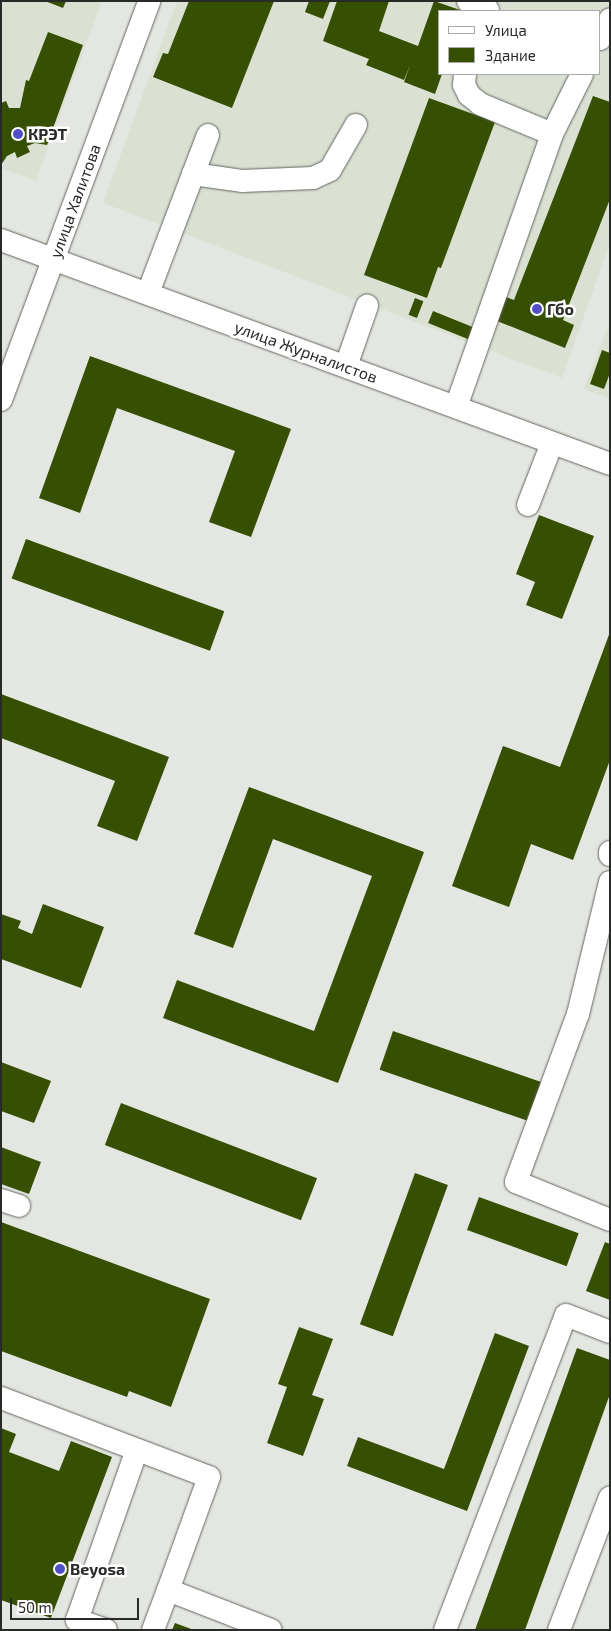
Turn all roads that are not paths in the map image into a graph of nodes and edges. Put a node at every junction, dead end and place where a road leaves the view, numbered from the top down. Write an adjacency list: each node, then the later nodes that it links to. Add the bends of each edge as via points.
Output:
1 (149, 1): 11 (street, улица Халитова)
2 (610, 20): 3 (street)
3 (601, 37)
4 (465, 75): 7 (street, via 464,85 469,95 480,104)
5 (582, 75): 7 (street)
6 (356, 125): 9 (street, via 330,170 313,178 242,181)
7 (552, 134): 16 (street)
8 (208, 135): 9 (street)
9 (193, 174): 12 (street)
10 (1, 240): 11 (street, улица Журналистов)
11 (54, 260): 12 (street, улица Журналистов); 15 (street, улица Халитова)
12 (148, 293): 14 (street, улица Журналистов)
13 (367, 306): 14 (street)
14 (346, 366): 16 (street, улица Журналистов)
15 (1, 400)
16 (456, 407): 17 (street, улица Журналистов)
17 (552, 443): 18 (street, улица Журналистов); 19 (street)
18 (610, 464)
19 (528, 505)
20 (610, 882): 21 (street, via 578,1014 516,1182)
21 (610, 1220)
22 (610, 1332): 30 (street, via 566,1315)
23 (1, 1398): 24 (street)
24 (137, 1450): 26 (street, via 210,1477); 27 (street, via 77,1620)
25 (610, 1497): 31 (street)
26 (168, 1590): 28 (street); 29 (street)
27 (106, 1630)
28 (153, 1630)
29 (271, 1630)
30 (445, 1630)
31 (559, 1630)

